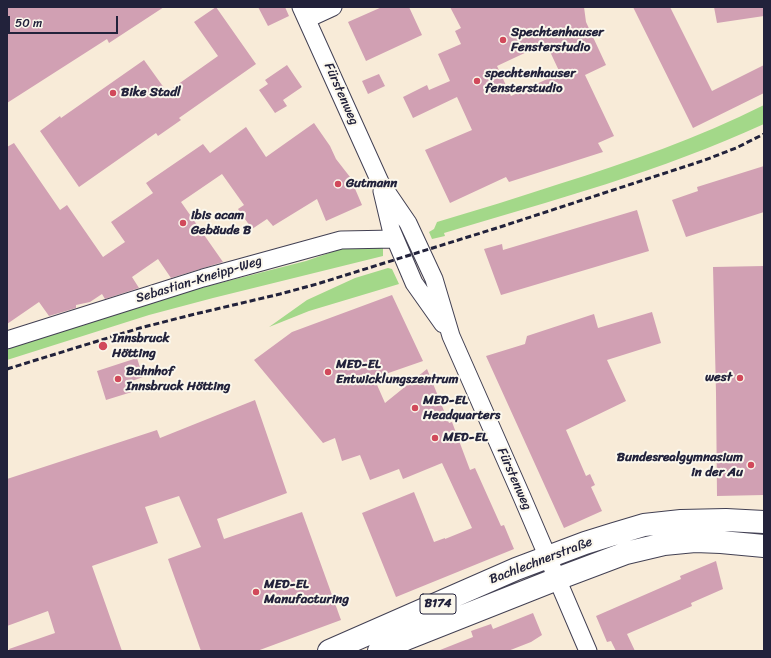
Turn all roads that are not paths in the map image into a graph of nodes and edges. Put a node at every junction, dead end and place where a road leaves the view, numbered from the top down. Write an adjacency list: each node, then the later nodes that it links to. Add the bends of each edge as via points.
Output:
1 (333, 7): 2 (street)
2 (304, 13): 3 (street, Fürstenweg)
3 (380, 182): 4 (street, Fürstenweg); 5 (street, Fürstenweg, via 417,241 434,279)
4 (395, 238): 5 (street, Fürstenweg, via 414,283); 6 (street, Sebastian-Kneipp-Weg, via 341,240 203,278)
5 (451, 336): 9 (street, Fürstenweg)
6 (7, 340)
7 (764, 522): 9 (main road, Bachlechnerstraße / B174, via 682,521 644,525)
8 (764, 546): 10 (main road, Bachlechnerstraße / B174, via 695,541 664,544 626,554)
9 (548, 557): 10 (street, Fürstenweg); 11 (main road, Bachlechnerstraße / B174)
10 (557, 579): 12 (main road, Bachlechnerstraße / B174); 13 (street)
11 (329, 651)
12 (379, 651)
13 (588, 651)

